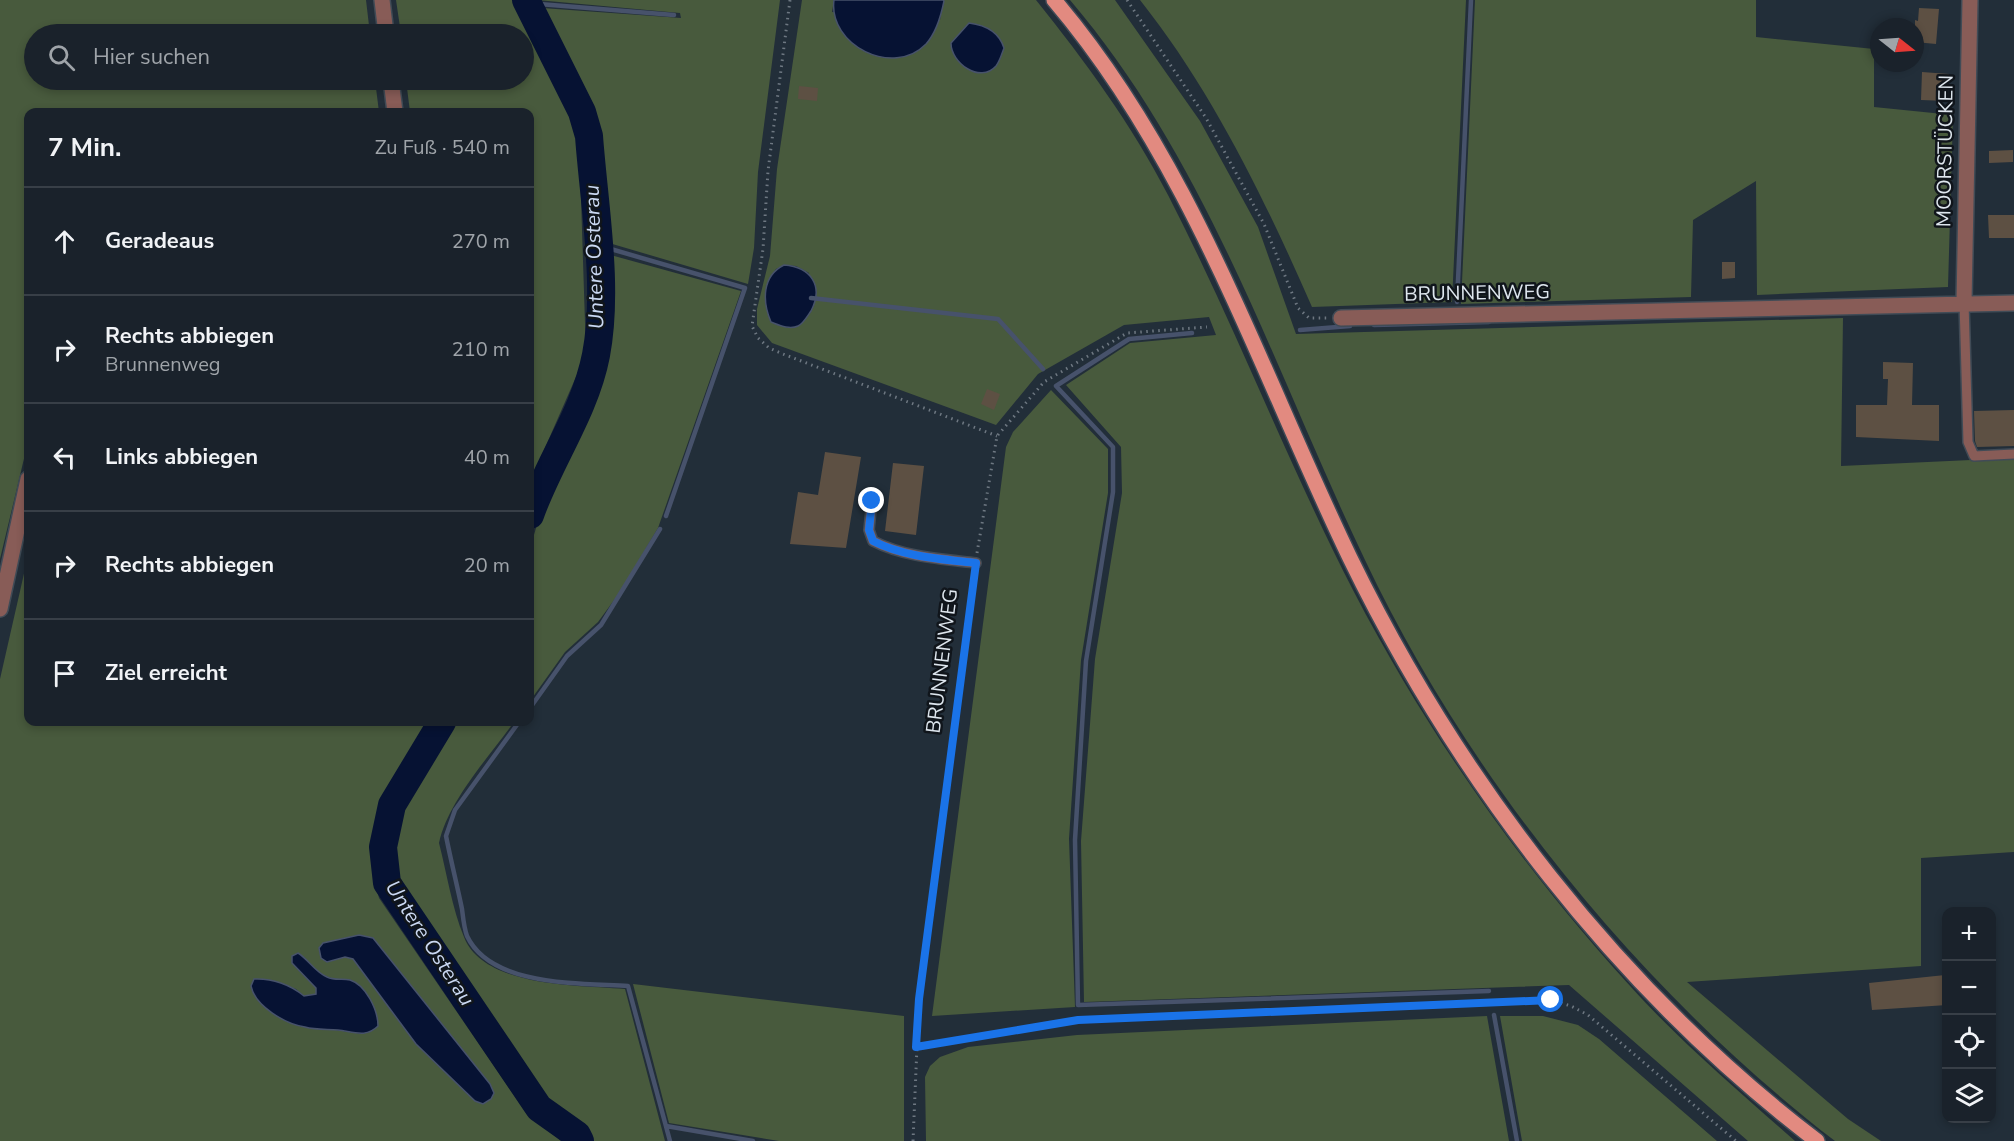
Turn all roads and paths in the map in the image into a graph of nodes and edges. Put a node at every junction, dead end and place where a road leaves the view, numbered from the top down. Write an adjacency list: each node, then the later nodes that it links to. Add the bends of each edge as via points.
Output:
1 (382, 0): 6 (street)
2 (790, 0): 13 (path, via 752,326 758,338 776,351)
3 (1054, 0): 22 (main road, via 1118,86 1164,161 1207,242 1352,561 1413,675 1485,789 1622,960 1733,1070)
4 (1127, 0): 11 (path, via 1206,118 1264,224 1298,308 1309,318)
5 (1970, 0): 9 (street, MOORSTÜCKEN)
6 (385, 24)
7 (392, 90): 8 (street)
8 (394, 108)
9 (1964, 302): 10 (street, BRUNNENWEG); 11 (street, BRUNNENWEG); 14 (lane, via 1968,442 1974,456)
10 (2014, 303)
11 (1341, 318)
12 (1207, 327): 13 (path, via 1127,333 1044,382)
13 (996, 436): 17 (path, BRUNNENWEG)
14 (2014, 454)
15 (24, 498): 18 (street)
16 (872, 501): 17 (lane, via 869,530 873,541 917,555)
17 (976, 563): 19 (path, BRUNNENWEG)
18 (0, 609)
19 (916, 1047): 20 (path, BRUNNENWEG); 21 (path, via 1078,1020 1551,1000 1587,1015)
20 (913, 1141)
21 (1736, 1141)
22 (1817, 1141)

